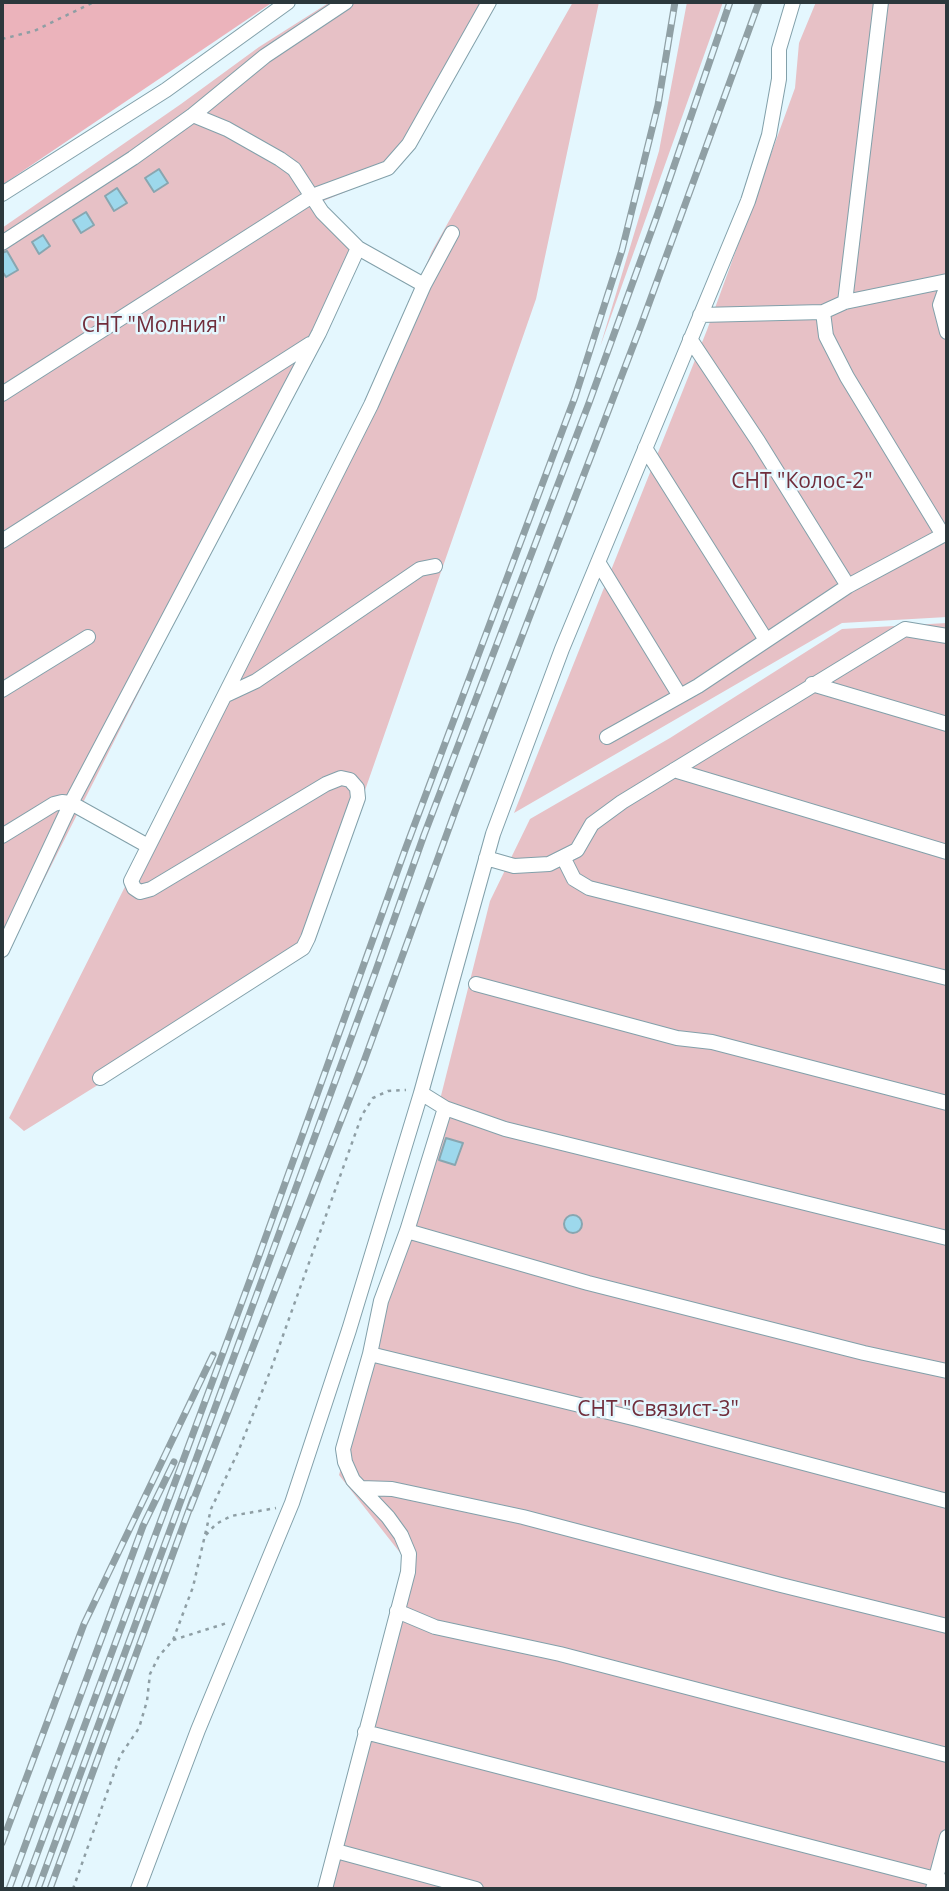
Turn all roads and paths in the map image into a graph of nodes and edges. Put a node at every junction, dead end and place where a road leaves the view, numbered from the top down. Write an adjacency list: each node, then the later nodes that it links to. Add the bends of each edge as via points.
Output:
1 (94, 2): 7 (path, via 34,31)
2 (288, 2): 9 (street, via 166,90)
3 (346, 2): 8 (street, via 265,56)
4 (489, 2): 10 (street, via 394,163)
5 (793, 2): 18 (street, via 779,49 769,135 748,201)
6 (881, 2): 16 (street)
7 (2, 39)
8 (192, 115): 10 (street, via 280,159 294,169); 12 (street)
9 (2, 194)
10 (312, 196): 13 (street); 22 (street)
11 (452, 233): 15 (street)
12 (2, 243)
13 (358, 248): 15 (street); 21 (street)
14 (947, 283): 16 (street); 19 (street, via 940,305)
15 (424, 285): 34 (street, via 371,405)
16 (845, 302): 17 (street)
17 (823, 312): 18 (street); 24 (street, via 826,336 847,377)
18 (700, 315): 20 (street)
19 (947, 332)
20 (690, 340): 23 (street); 28 (street)
21 (313, 342): 25 (street); 39 (street)
22 (2, 394)
23 (645, 448): 26 (street); 31 (street)
24 (945, 534): 28 (street)
25 (2, 541)
26 (598, 562): 35 (street); 45 (street)
27 (435, 566): 34 (street, via 420,569 256,681)
28 (848, 586): 31 (street)
29 (947, 636): 32 (street, via 905,629)
30 (88, 637): 33 (street)
31 (766, 640): 35 (street)
32 (812, 684): 36 (street); 38 (street)
33 (2, 691)
34 (226, 695): 42 (street)
35 (680, 696): 37 (street)
36 (947, 724)
37 (607, 737)
38 (674, 770): 43 (street); 44 (street, via 592,824 576,850)
39 (71, 803): 41 (street, via 54,804); 42 (street); 46 (street)
40 (2, 818): 41 (street)
41 (6, 834)
42 (148, 846): 49 (street, via 131,881 140,892 326,783 341,778 351,780 357,788 354,811 303,948)
43 (947, 852)
44 (562, 857): 45 (street, via 548,864 514,866); 47 (street, via 574,879 589,888)
45 (486, 858): 50 (street)
46 (2, 950)
47 (947, 978)
48 (476, 984): 51 (street, via 677,1038 712,1042)
49 (100, 1078)
50 (421, 1093): 52 (street); 59 (street); 60 (path, via 388,1091 373,1098 362,1115 271,1368 211,1509)
51 (947, 1102)
52 (445, 1108): 53 (street); 54 (street, via 505,1129)
53 (407, 1231): 55 (street, via 381,1301); 56 (street, via 627,1293)
54 (947, 1238)
55 (370, 1354): 57 (street, via 344,1449 345,1462); 58 (street)
56 (947, 1371)
57 (361, 1488): 61 (street, via 388,1517 409,1554); 63 (street, via 392,1489 523,1517)
58 (947, 1501)
59 (292, 1503): 60 (path, via 231,1516 216,1524); 62 (street)
60 (205, 1538): 64 (path)
61 (397, 1611): 65 (street); 66 (street, via 435,1627 560,1654)
62 (248, 1612): 64 (path, via 232,1622); 71 (street)
63 (947, 1626)
64 (173, 1640): 70 (path, via 150,1674 139,1728 120,1756)
65 (365, 1732): 68 (street); 69 (street)
66 (947, 1755)
67 (947, 1836): 69 (street)
68 (336, 1850): 72 (street); 73 (street)
69 (939, 1884)
70 (73, 1889)
71 (138, 1889)
72 (325, 1889)
73 (476, 1889)

